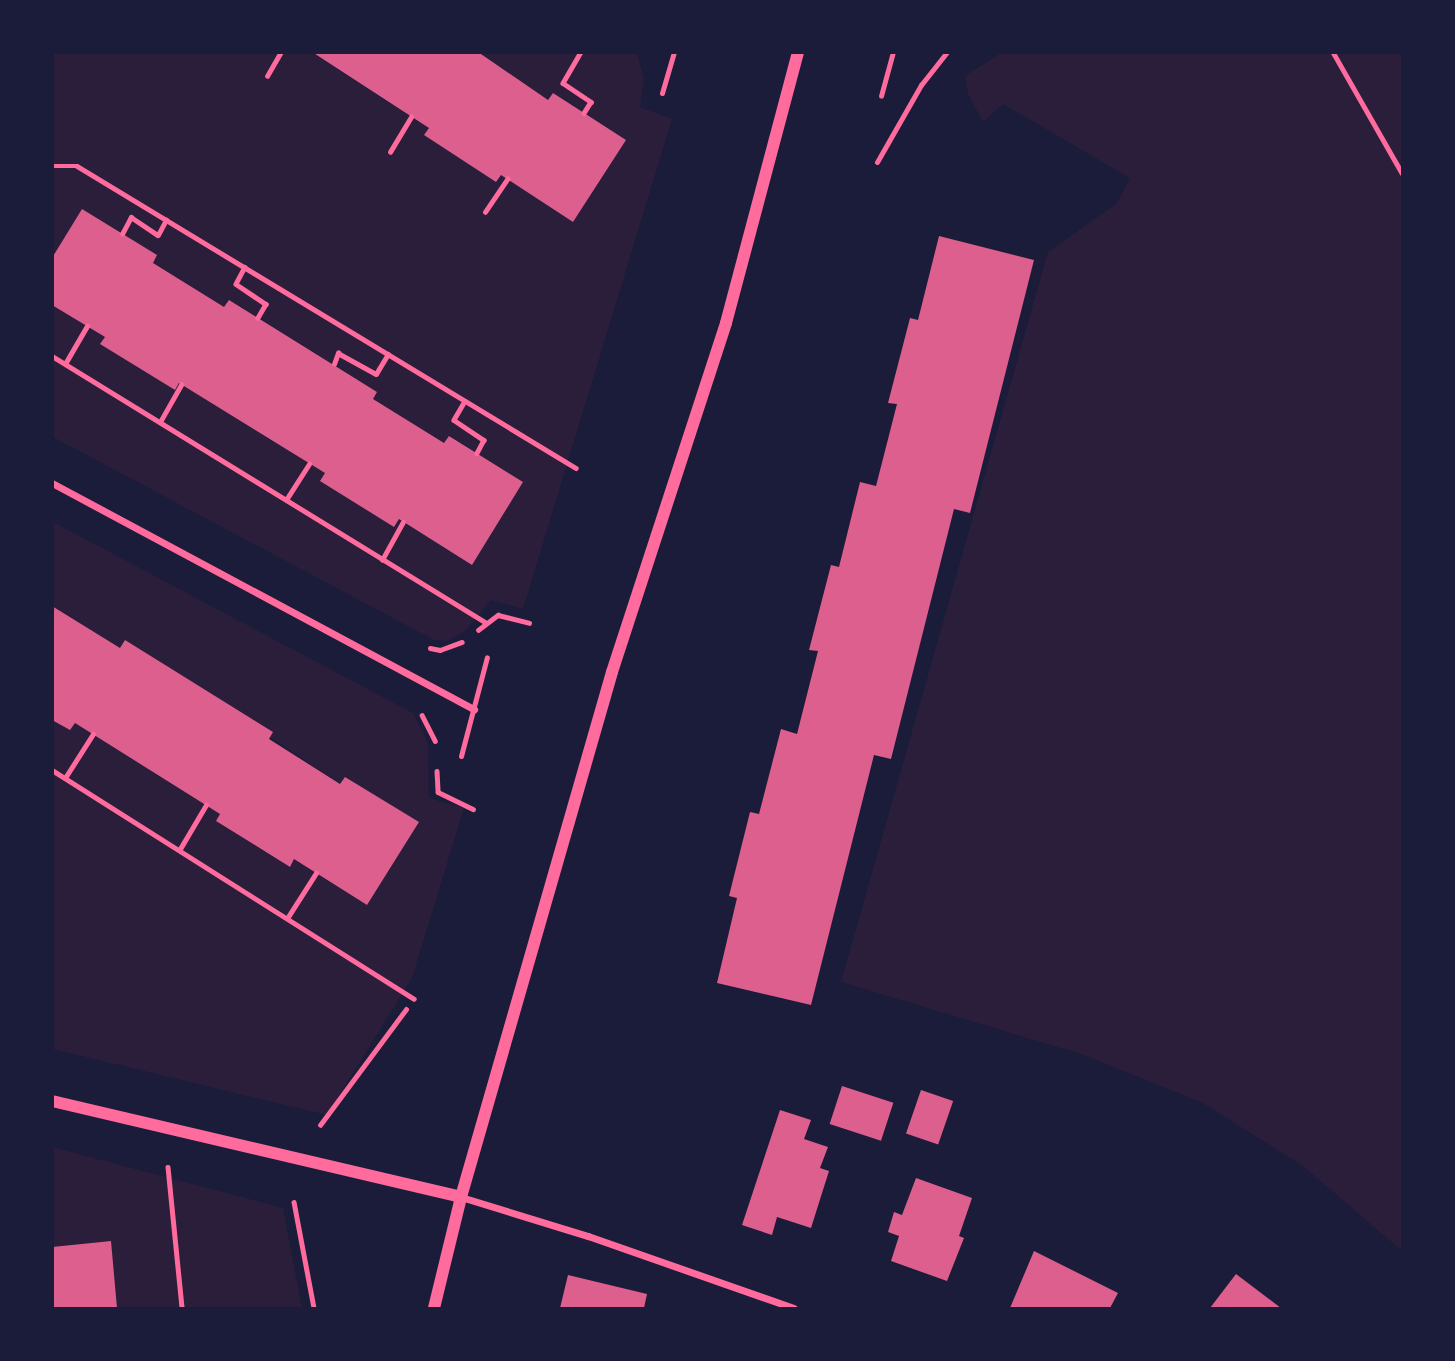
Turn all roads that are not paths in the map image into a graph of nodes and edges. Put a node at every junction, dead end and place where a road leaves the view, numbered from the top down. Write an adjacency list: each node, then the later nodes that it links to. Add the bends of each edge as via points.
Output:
1 (674, 52): 4 (lane)
2 (798, 52): 11 (street, via 726,323 612,672)
3 (947, 52): 5 (lane, via 921,85)
4 (662, 93)
5 (877, 162)
6 (52, 483): 8 (street)
7 (487, 657): 8 (lane)
8 (474, 709): 9 (lane)
9 (461, 755)
10 (52, 1101): 11 (street)
11 (461, 1197): 12 (street); 13 (street)
12 (434, 1308)
13 (794, 1308)

